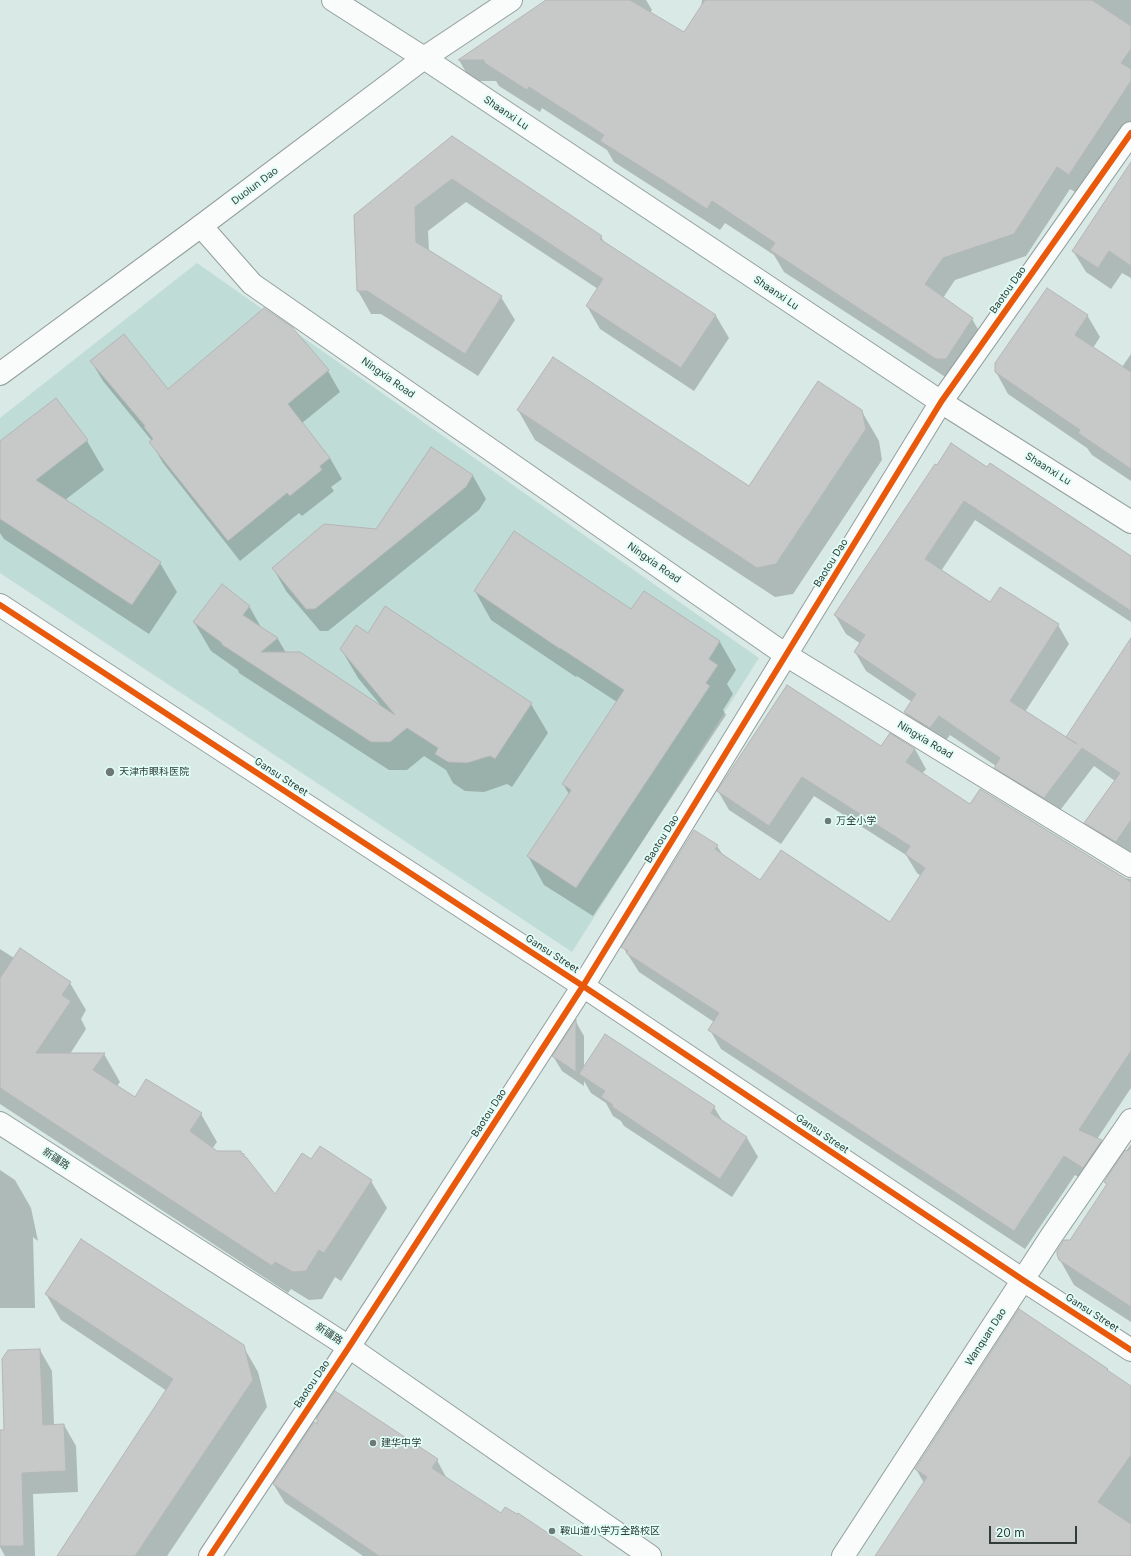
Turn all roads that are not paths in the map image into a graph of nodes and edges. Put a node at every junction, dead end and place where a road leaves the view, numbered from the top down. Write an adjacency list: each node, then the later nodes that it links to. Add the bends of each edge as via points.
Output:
1 (333, 0): 3 (street, Shaanxi Lu)
2 (511, 0): 3 (street, Duolun Dao)
3 (424, 58): 5 (street, Duolun Dao); 7 (street, Shaanxi Lu)
4 (1131, 133): 7 (street, Baotou Dao)
5 (201, 226): 6 (street, Duolun Dao); 10 (street, Ningxia Road, via 252,284)
6 (0, 374)
7 (941, 402): 8 (street, Shaanxi Lu); 10 (street, Baotou Dao)
8 (1131, 522)
9 (0, 605): 12 (street, Gansu Street)
10 (786, 655): 11 (street, Ningxia Road); 12 (street, Baotou Dao)
11 (1131, 866)
12 (583, 986): 15 (street, Gansu Street); 16 (street, Baotou Dao)
13 (1131, 1120): 15 (street, Wanquan Dao)
14 (0, 1123): 16 (street, 新疆路)
15 (1023, 1280): 17 (street, Gansu Street); 20 (street, Wanquan Dao)
16 (349, 1347): 18 (street, Baotou Dao); 19 (street, 新疆路)
17 (1131, 1350)
18 (210, 1556)
19 (650, 1556)
20 (843, 1556)

